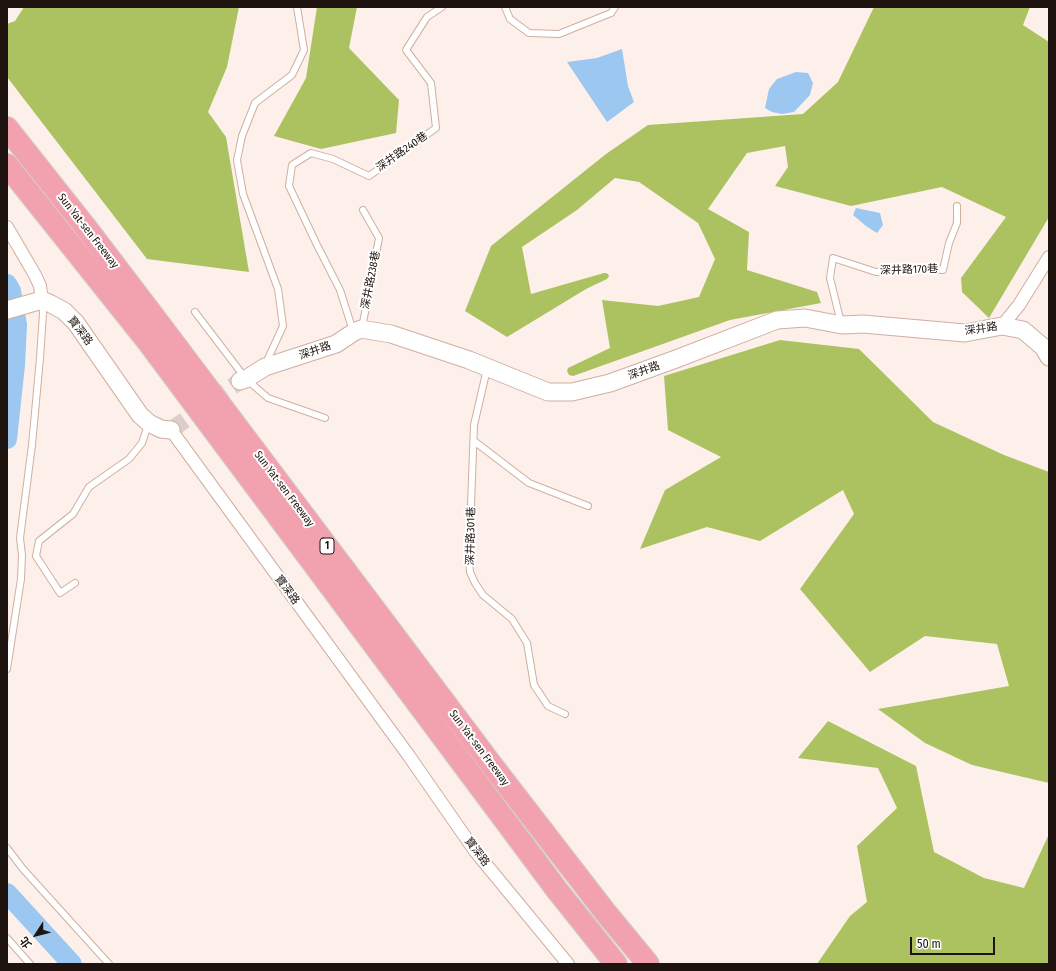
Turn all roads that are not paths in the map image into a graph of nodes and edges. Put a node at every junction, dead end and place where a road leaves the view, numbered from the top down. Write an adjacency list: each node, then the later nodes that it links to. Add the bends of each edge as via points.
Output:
1 (297, 7): 18 (lane, via 304,50 292,75 255,103 236,160 243,194 278,289 284,326)
2 (442, 7): 16 (lane, 深井路240巷, via 427,17 406,50 431,83 436,128 369,176 333,159 311,153 292,165 289,186)
3 (505, 7): 4 (lane, via 510,19 529,33 559,34 611,13)
4 (615, 7)
5 (7, 128): 35 (highway, Sun Yat-sen Freeway / 1, via 151,313 494,768)
6 (7, 165): 34 (highway, Sun Yat-sen Freeway / 1, via 149,344 557,890)
7 (957, 206): 14 (lane, 深井路170巷, via 957,223 943,270 920,268 876,272 833,258 830,278)
8 (363, 210): 16 (lane, 深井路238巷, via 379,238)
9 (7, 228): 11 (street, via 35,275)
10 (1049, 257): 15 (street, via 1019,306)
11 (42, 300): 12 (street); 22 (street, 寶深路, via 71,317 140,415); 27 (lane, via 32,445 20,538 21,579)
12 (7, 310)
13 (195, 312): 20 (lane)
14 (842, 325): 15 (street, 深井路, via 863,324 965,333); 19 (street, 深井路, via 805,318 777,320 610,383 572,392 548,392)
15 (1002, 326): 17 (street, 深井路, via 1023,330 1044,347)
16 (358, 331): 18 (street, 深井路, via 336,344); 19 (street, 深井路, via 390,334)
17 (1049, 358)
18 (265, 367): 20 (street, 深井路)
19 (488, 368): 24 (lane, 深井路301巷, via 474,425)
20 (243, 380): 21 (lane, via 268,398)
21 (326, 418)
22 (149, 423): 23 (street, 寶深路, via 161,429); 26 (lane, via 142,443 129,459 89,487 73,514 39,541 36,556 60,593)
23 (171, 430): 33 (street, 寶深路, via 409,756 475,851)
24 (474, 442): 25 (lane, via 529,483); 28 (lane, 深井路301巷, via 468,558 470,572 483,595 512,619 527,643 534,685 548,706)
25 (588, 506)
26 (75, 584)
27 (7, 670)
28 (565, 714)
29 (7, 848): 32 (lane)
30 (7, 938): 31 (lane)
31 (30, 964)
32 (109, 964)
33 (568, 964)
34 (616, 964)
35 (648, 964)

